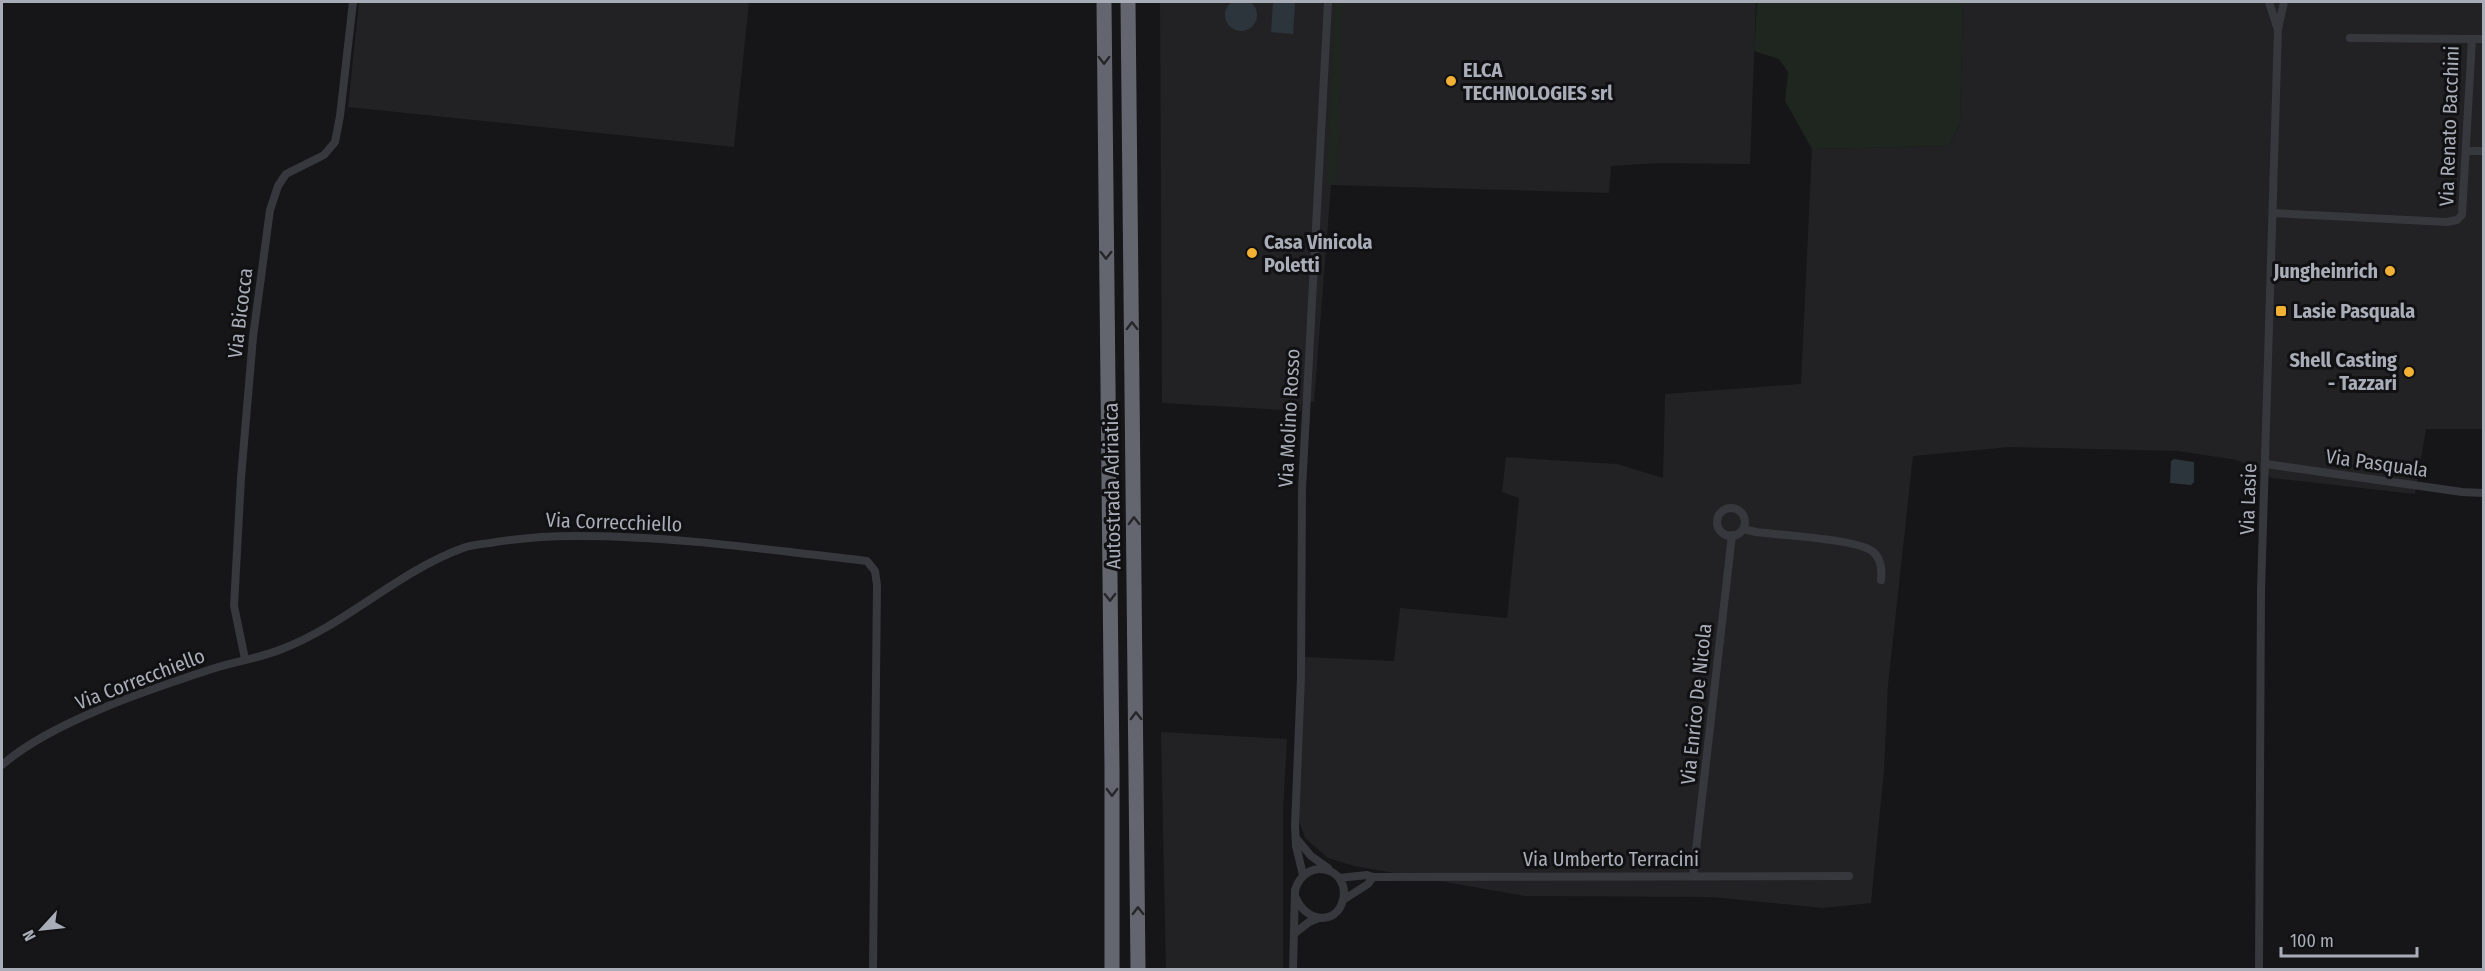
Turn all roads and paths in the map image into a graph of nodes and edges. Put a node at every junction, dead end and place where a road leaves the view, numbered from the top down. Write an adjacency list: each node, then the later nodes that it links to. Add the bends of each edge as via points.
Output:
1 (353, 2): 19 (street, Via Bicocca, via 335,142 324,155 286,174 270,210 253,338 235,583 234,606)
2 (1104, 2): 32 (highway, Autostrada Adriatica, one-way to 32)
3 (1128, 2): 33 (highway, Autostrada Adriatica, one-way to 3)
4 (1328, 2): 21 (street, Via Molino Rosso, via 1302,489)
5 (2269, 2): 7 (street, Via Lasie)
6 (2284, 2): 7 (street, Via Lasie)
7 (2278, 29): 13 (street, Via Lasie)
8 (2350, 38): 9 (street, Via Renato Bacchini)
9 (2472, 39): 10 (street); 11 (street, Via Renato Bacchini)
10 (2484, 39)
11 (2467, 151): 12 (street); 13 (street, Via Renato Bacchini, via 2464,210 2457,220)
12 (2484, 152)
13 (2273, 213): 14 (street, Via Lasie)
14 (2266, 464): 15 (street, Via Pasquala); 35 (street, Via Lasie, via 2261,591)
15 (2484, 493)
16 (1743, 529): 17 (street); 17 (street, via 1742,513 1731,508 1724,510 1718,517 1718,526); 18 (street, via 1855,543 1877,556)
17 (1731, 535): 24 (street, Via Enrico De Nicola)
18 (1881, 580)
19 (245, 659): 20 (street, Via Correcchiello, via 64,726); 31 (street, Via Correcchiello, via 282,650 345,618 410,573 464,547 533,536 691,540 867,561 877,585)
20 (2, 765)
21 (1296, 837): 22 (street, Via Molino Rosso); 23 (street, via 1311,856)
22 (1303, 875): 23 (street, via 1318,869); 27 (street)
23 (1336, 875): 26 (street, Via Umberto Terracini); 28 (street, via 1344,892)
24 (1693, 876): 25 (street, Via Umberto Terracini); 26 (street, Via Umberto Terracini)
25 (1849, 876)
26 (1373, 877): 28 (street)
27 (1296, 898): 29 (street, via 1304,912); 30 (street)
28 (1343, 900): 29 (street, via 1335,913)
29 (1320, 918): 30 (street)
30 (1295, 933): 34 (street)
31 (873, 969)
32 (1112, 969)
33 (1138, 969)
34 (1293, 969)
35 (2259, 969)

